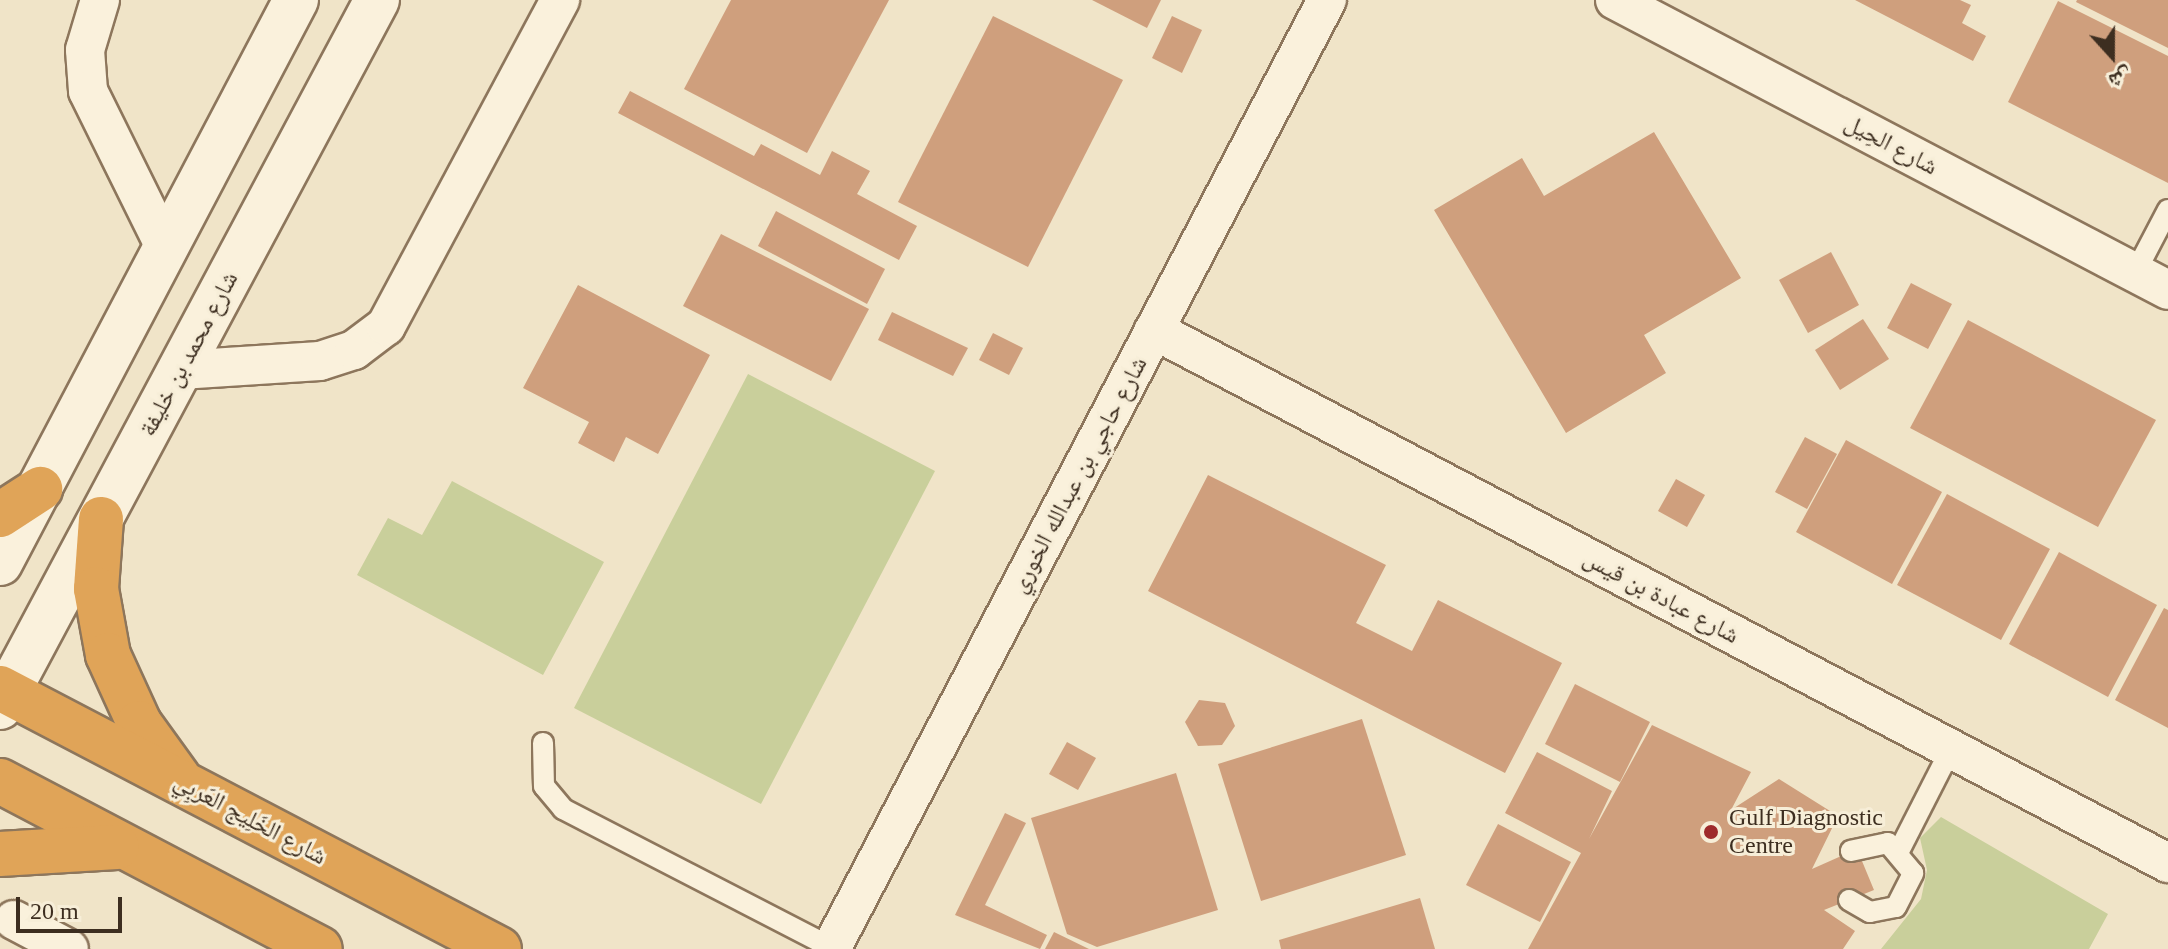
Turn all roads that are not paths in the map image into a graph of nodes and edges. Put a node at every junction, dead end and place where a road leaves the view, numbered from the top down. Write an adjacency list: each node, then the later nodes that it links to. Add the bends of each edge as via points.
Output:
1 (100, 0): 8 (street, via 85,50 88,91)
2 (296, 0): 8 (main road)
3 (377, 0): 12 (main road, شارع محمد بن خليفة)
4 (560, 0): 12 (street, via 386,326 354,350 320,361)
5 (1327, 0): 11 (street, شارع حاجي بن عبدالله الخوري)
6 (1615, 0): 9 (street, شارع الحِيل)
7 (2168, 210): 9 (lane)
8 (165, 247): 13 (main road)
9 (2135, 273): 10 (street, شارع الحِيل)
10 (2168, 290)
11 (1154, 330): 19 (street, شارع عبادة بن قيس); 32 (street, شارع حاجي بن عبدالله الخوري)
12 (180, 370): 15 (main road, شارع محمد بن خليفة)
13 (40, 489): 14 (highway); 16 (main road)
14 (0, 515)
15 (101, 519): 17 (main road, شارع محمد بن خليفة); 21 (highway, via 96,589 108,655 139,723)
16 (0, 563)
17 (3, 696): 21 (highway, شارع الخَلِيج العَربِي)
18 (543, 743): 32 (lane, via 544,786 563,809)
19 (1951, 749): 23 (lane); 26 (street, شارع عبادة بن قيس)
20 (0, 781): 22 (highway)
21 (181, 783): 31 (highway, شارع الخَلِيج العَربِي)
22 (127, 848): 25 (highway, via 62,845); 30 (highway)
23 (1900, 849): 24 (lane, via 1875,840); 27 (lane, via 1913,873 1906,898 1883,912)
24 (1851, 851)
25 (0, 854)
26 (2168, 863)
27 (1849, 900)
28 (14, 920): 29 (street)
29 (69, 949)
30 (320, 949)
31 (499, 949)
32 (832, 949)

